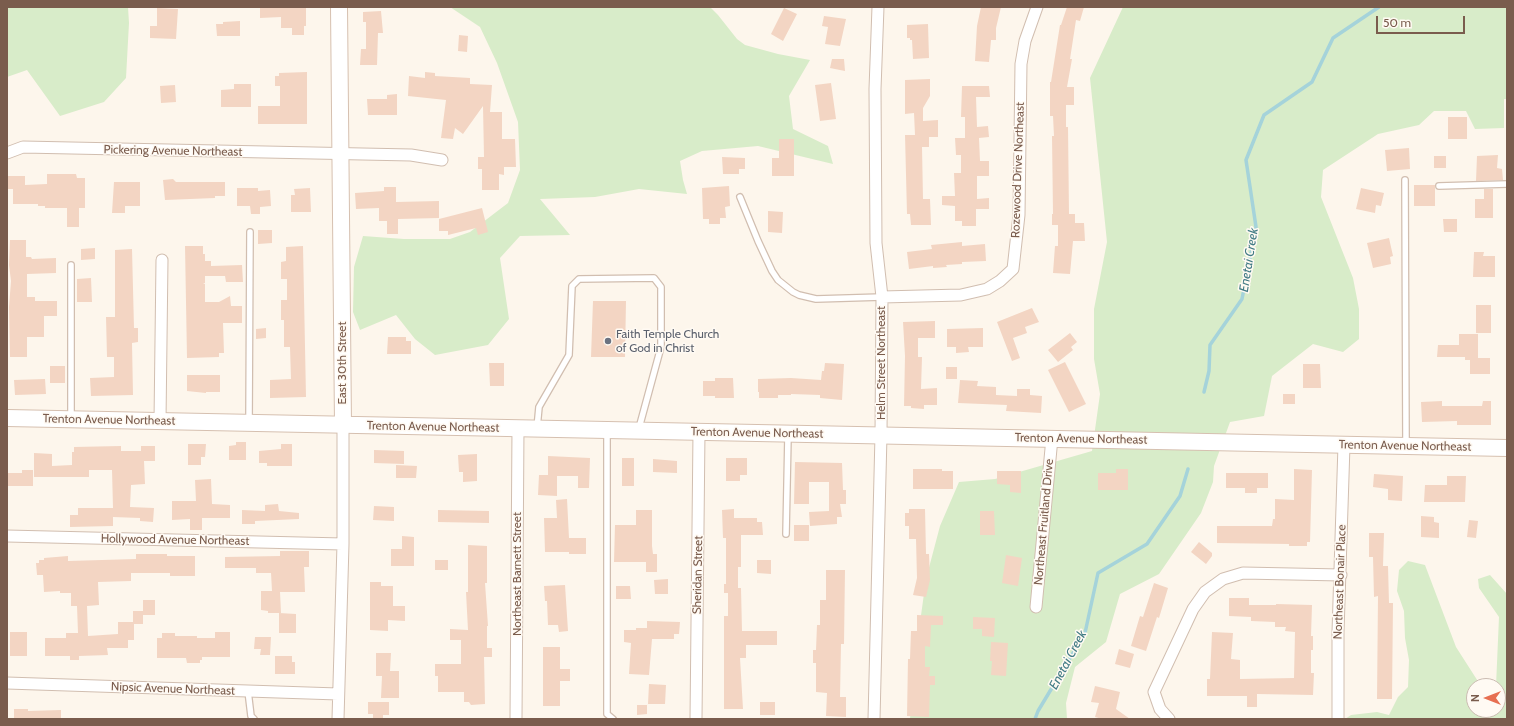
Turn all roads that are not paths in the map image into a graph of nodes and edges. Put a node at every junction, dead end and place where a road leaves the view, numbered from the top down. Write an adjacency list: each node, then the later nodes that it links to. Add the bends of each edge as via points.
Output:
1 (339, 7): 5 (main road, East 30th Street)
2 (878, 7): 14 (street, Helm Street Northeast, via 875,89 876,244)
3 (1037, 7): 14 (street, Rozewood Drive Northeast, via 1025,41 1022,64 1018,215 1013,269 987,289 961,295)
4 (7, 153): 5 (street, Pickering Avenue Northeast, via 23,147)
5 (340, 154): 6 (street, Pickering Avenue Northeast, via 411,155); 19 (main road, East 30th Street)
6 (442, 160)
7 (1405, 180): 29 (lane)
8 (1507, 184): 9 (lane)
9 (1439, 186)
10 (740, 197): 14 (lane, via 772,271 778,280 793,292 816,299)
11 (250, 232): 18 (lane)
12 (162, 260): 17 (street)
13 (70, 265): 16 (lane)
14 (882, 297): 26 (street, Helm Street Northeast)
15 (7, 418): 16 (main road, Trenton Avenue Northeast)
16 (71, 419): 17 (main road, Trenton Avenue Northeast)
17 (160, 421): 18 (main road, Trenton Avenue Northeast)
18 (249, 423): 19 (main road, Trenton Avenue Northeast)
19 (343, 425): 20 (main road, Trenton Avenue Northeast); 33 (street, East 30th Street)
20 (518, 428): 21 (main road, Trenton Avenue Northeast); 41 (street, Northeast Barnett Street)
21 (537, 429): 22 (main road, Trenton Avenue Northeast); 23 (lane, via 539,407 569,355 572,286 579,279 654,278 661,287 661,346)
22 (607, 430): 23 (main road, Trenton Avenue Northeast); 42 (lane, via 607,714)
23 (639, 430): 24 (main road, Trenton Avenue Northeast)
24 (700, 432): 25 (main road, Trenton Avenue Northeast); 43 (street, Sheridan Street)
25 (788, 433): 26 (main road, Trenton Avenue Northeast); 31 (lane)
26 (881, 435): 27 (main road, Trenton Avenue Northeast); 44 (street, Helm Street Northeast)
27 (1052, 438): 28 (main road, Trenton Avenue Northeast); 35 (street, Northeast Fruitland Drive)
28 (1344, 445): 29 (main road, Trenton Avenue Northeast); 34 (street, Northeast Bonair Place)
29 (1406, 446): 30 (main road, Trenton Avenue Northeast)
30 (1507, 448)
31 (786, 534)
32 (7, 536): 33 (street, Hollywood Avenue Northeast)
33 (343, 544): 38 (street, East 30th Street)
34 (1341, 575): 45 (street, via 1243,573 1223,579 1205,592 1192,609 1154,692 1160,709); 46 (street, Northeast Bonair Place)
35 (1036, 606)
36 (7, 683): 37 (street, Nipsic Avenue Northeast)
37 (248, 691): 38 (street, Nipsic Avenue Northeast); 39 (lane, via 251,716)
38 (338, 694): 40 (street, East 30th Street)
39 (254, 719)
40 (338, 719)
41 (516, 719)
42 (613, 719)
43 (696, 719)
44 (874, 719)
45 (1168, 719)
46 (1338, 719)

